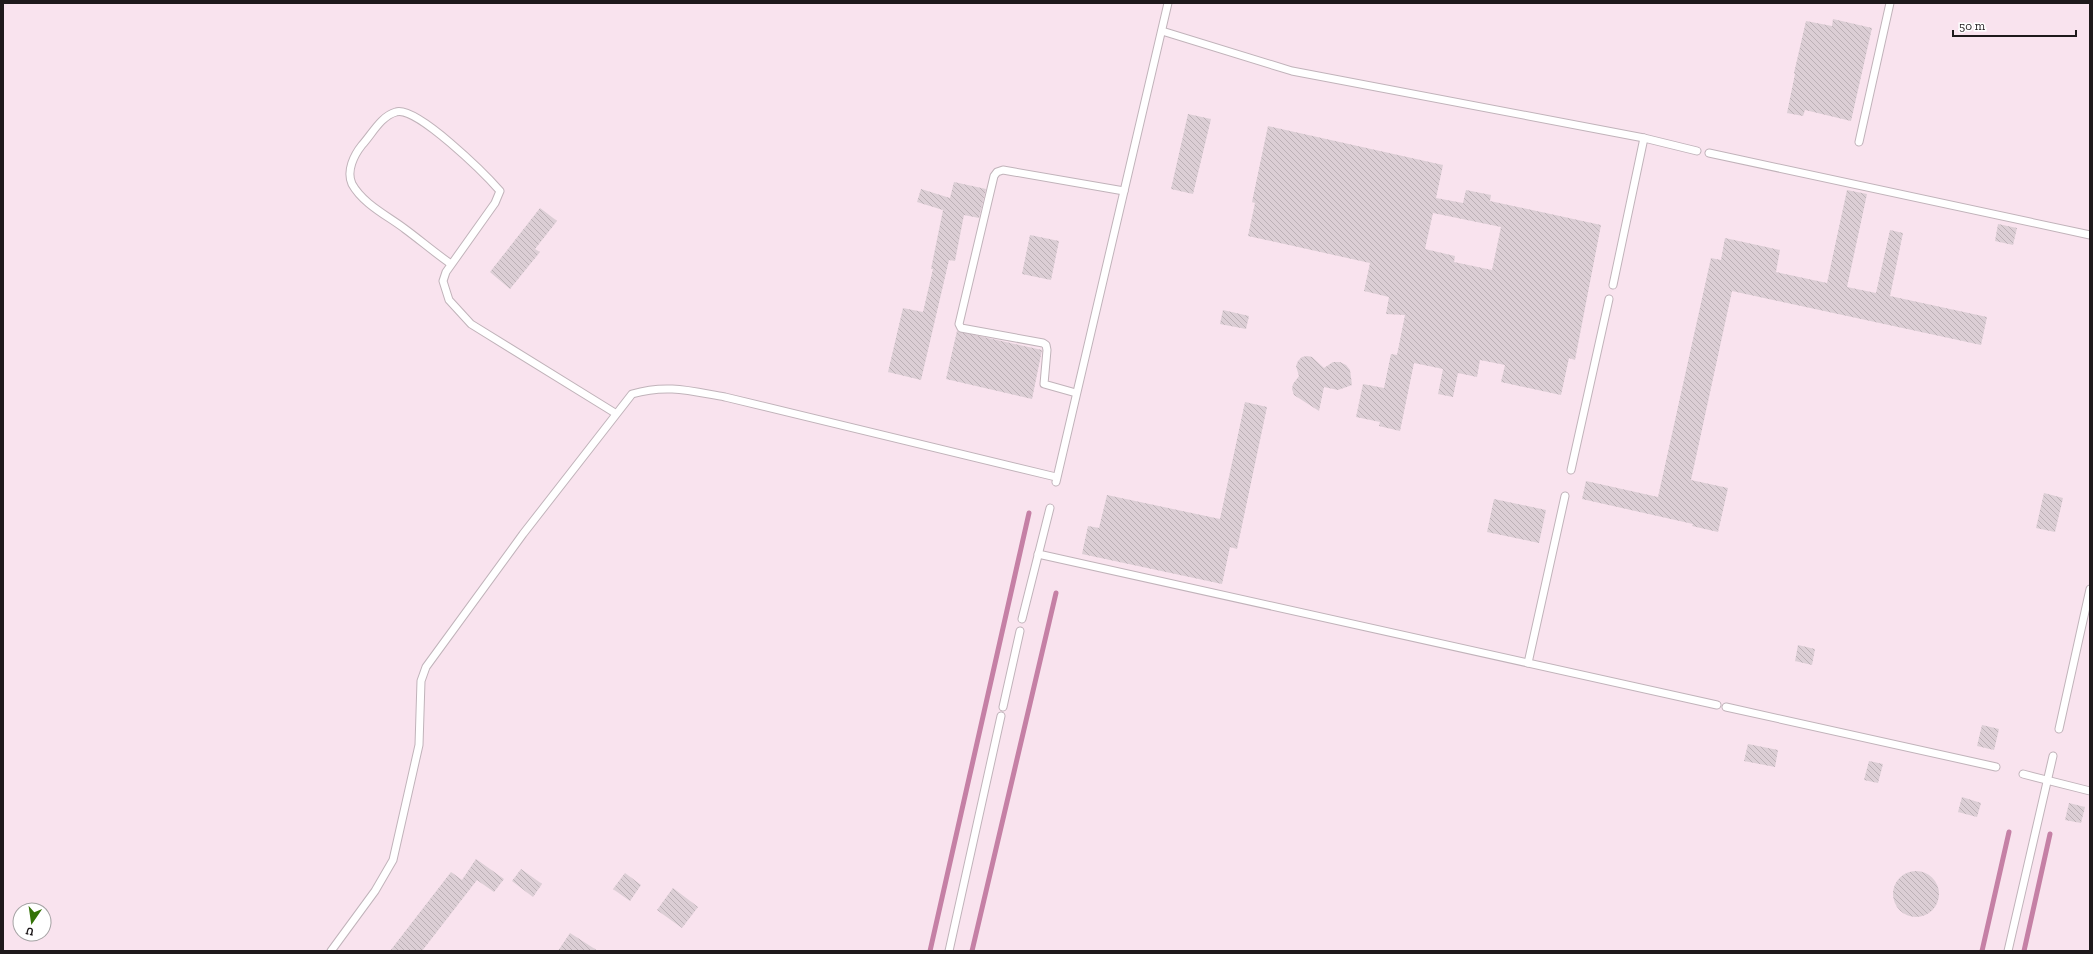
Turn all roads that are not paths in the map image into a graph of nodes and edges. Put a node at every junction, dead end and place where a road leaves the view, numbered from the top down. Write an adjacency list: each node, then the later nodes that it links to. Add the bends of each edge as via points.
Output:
1 (1168, 3): 3 (lane)
2 (1890, 3): 5 (lane)
3 (1162, 31): 4 (lane, via 1292,72); 8 (lane)
4 (1644, 138): 6 (lane); 11 (lane)
5 (1859, 142)
6 (1697, 151)
7 (1709, 153): 9 (lane)
8 (1124, 191): 13 (lane); 13 (lane, via 1003,170 997,172 960,317 961,328 1046,345 1044,384)
9 (2090, 235)
10 (451, 264): 10 (lane, via 495,203 500,191 436,130 406,112 397,111 383,120 356,154 350,169 351,181 364,199); 14 (lane, via 443,281 449,300 471,324)
11 (1612, 285)
12 (1609, 299): 15 (lane)
13 (1076, 392): 14 (lane, via 1056,479 726,397 680,389 652,388 632,394)
14 (615, 414): 33 (lane, via 426,667 421,681 419,745 393,860 375,891)
15 (1571, 470)
16 (1565, 496): 22 (lane)
17 (1050, 508): 18 (lane)
18 (1038, 554): 20 (lane); 22 (lane)
19 (2090, 589): 27 (lane)
20 (1022, 619)
21 (1020, 631): 24 (lane)
22 (1528, 663): 23 (lane)
23 (1718, 705)
24 (1003, 707)
25 (1726, 707): 29 (lane)
26 (1001, 716): 34 (lane)
27 (2059, 730)
28 (2053, 756): 31 (lane)
29 (1996, 767)
30 (2022, 774): 31 (lane)
31 (2047, 781): 32 (lane); 35 (lane)
32 (2090, 791)
33 (331, 951)
34 (949, 951)
35 (2008, 951)

